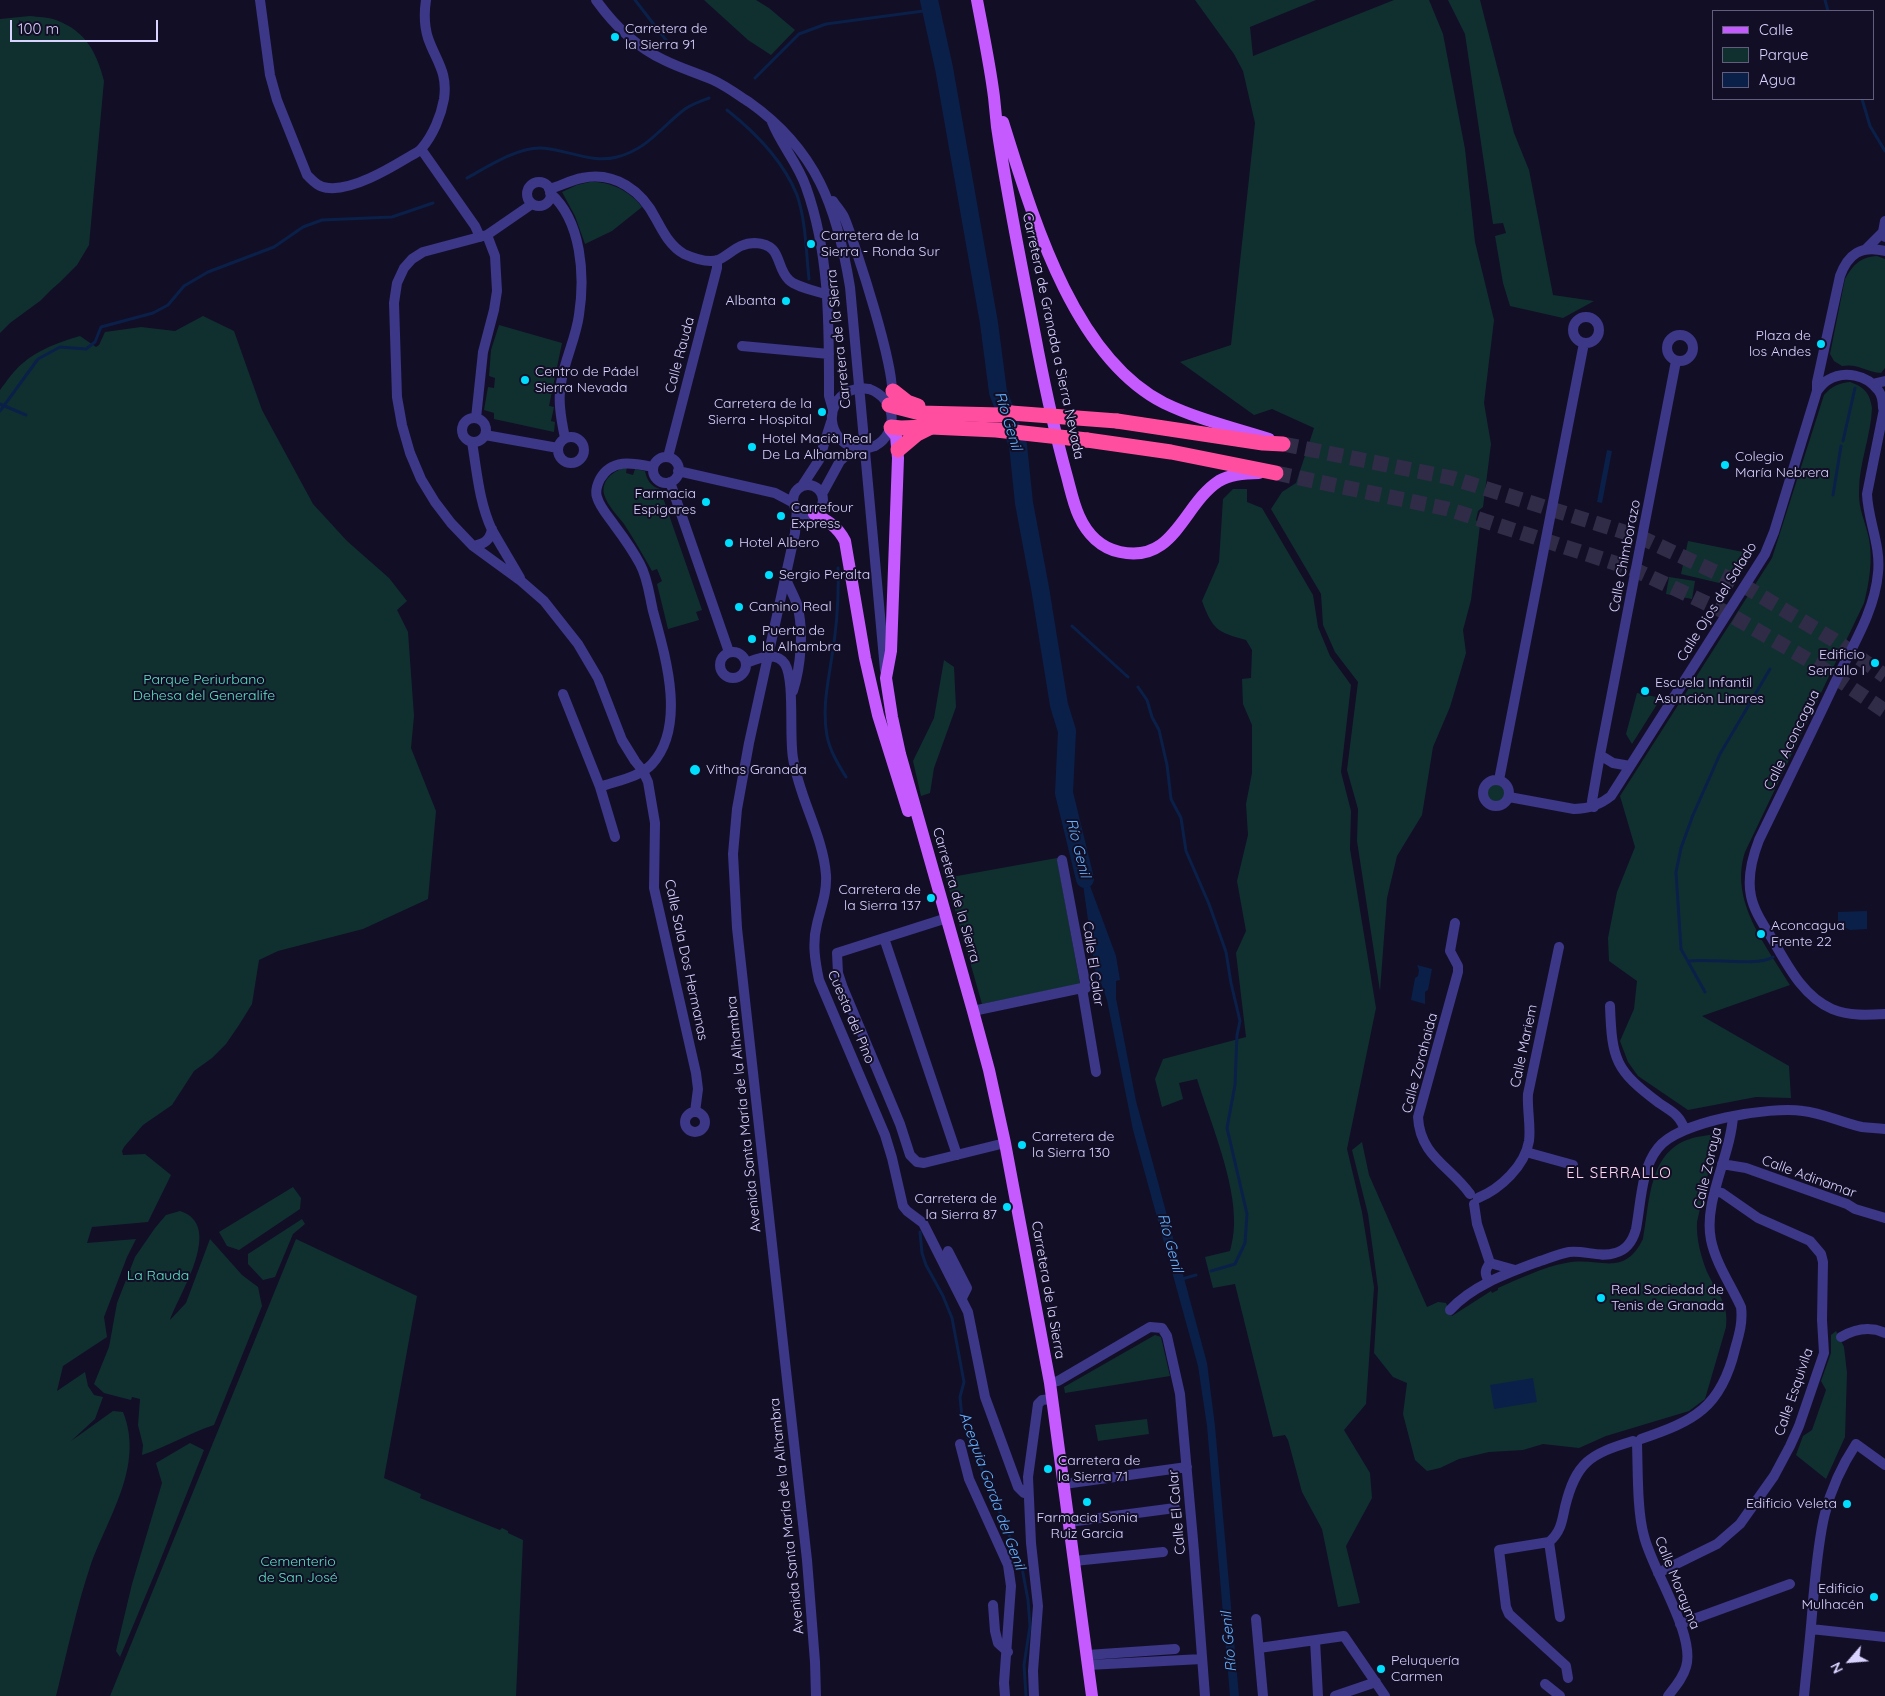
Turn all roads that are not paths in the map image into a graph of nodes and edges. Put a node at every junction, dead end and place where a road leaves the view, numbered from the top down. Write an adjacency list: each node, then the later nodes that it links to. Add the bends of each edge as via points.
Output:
1 (260, 0): 7 (street, via 270,75 277,100 307,175 314,182 323,187 341,187 368,179)
2 (426, 0): 7 (street, via 425,26 442,69 444,97 438,122)
3 (596, 0): 6 (street, Carretera de la Sierra, via 611,20 642,47 663,60 715,81)
4 (977, 0): 5 (main road, Carretera de Granada a Sierra Nevada)
5 (994, 96): 37 (main road, Carretera de Granada a Sierra Nevada, via 1050,256 1078,314 1110,360 1164,403); 44 (main road, Carretera de Granada a Sierra Nevada, via 1006,182 1045,387 1076,509 1088,532 1102,545 1121,552 1132,554 1151,550 1169,539 1205,492 1220,480 1246,473)
6 (770, 118): 9 (street, Carretera de la Sierra, via 808,160); 17 (street, Carretera de la Sierra, via 805,184 816,218)
7 (421, 149): 13 (street)
8 (550, 191): 10 (street, via 549,200 544,204); 10 (street, via 541,182 530,185 527,197); 16 (street, via 582,178 610,179 624,184 649,205 673,246 696,258); 35 (street, via 560,202 570,223 578,244 581,268 579,315 561,379 560,400)
9 (826, 193): 27 (street, via 843,215 865,276 881,333); 59 (street, Carretera de la Sierra, via 839,230 850,287)
10 (532, 204): 13 (street, Calle Sala Dos Hermanas)
11 (1885, 221): 12 (street)
12 (1884, 235): 14 (street)
13 (484, 236): 31 (street, via 495,256 497,291 483,352); 53 (street, Calle Sala Dos Hermanas, via 435,248 412,259 397,283 394,303 397,397 410,453 435,502)
14 (1866, 249): 15 (street); 21 (street, via 1851,256 1844,265)
15 (1885, 251)
16 (718, 260): 17 (street, via 743,245 765,245 778,256 788,280); 41 (street, Calle Rauda)
17 (828, 295): 20 (street, Carretera de la Sierra)
18 (1584, 343): 65 (street)
19 (742, 346): 20 (street)
20 (829, 354): 29 (street, Carretera de la Sierra, via 829,396)
21 (1823, 358): 23 (street); 26 (street)
22 (1676, 361): 62 (street, Calle Chimborazo)
23 (1837, 375): 25 (street, via 1856,376); 26 (street, via 1826,380)
24 (1885, 380): 25 (street)
25 (1872, 384): 28 (street)
26 (1817, 391): 63 (street, Calle Ojos del Salado, via 1765,554)
27 (890, 400): 29 (street, bridge, via 860,388 840,397); 30 (highway, via 909,411); 33 (street)
28 (1884, 406): 79 (street, Calle Aconcagua, via 1867,494 1879,552 1875,594 1858,636 1759,840 1749,883 1756,911 1806,991 1818,1001 1844,1013)
29 (833, 410): 32 (street)
30 (931, 416): 33 (highway, via 901,428); 37 (highway, bridge, via 1012,412 1117,421); 40 (highway); 44 (highway, bridge, via 996,430 1118,443)
31 (476, 418): 34 (street, via 485,424); 36 (street, via 466,420 462,429 465,438)
32 (832, 421): 39 (street, via 838,437); 46 (street, via 819,460)
33 (891, 428): 39 (street, bridge, via 875,446); 40 (main road)
34 (485, 435): 36 (street, via 481,440); 38 (street)
35 (566, 438): 38 (street); 38 (street, via 574,437 581,442 584,450 581,458 573,463 565,462)
36 (472, 442): 51 (street, via 477,482)
37 (1283, 444)
38 (558, 448)
39 (854, 448): 48 (street, via 840,461)
40 (898, 450): 59 (main road, via 891,651)
41 (668, 457): 42 (street, via 657,460); 43 (street, via 677,464)
42 (653, 467): 45 (street, via 659,480); 64 (street, via 626,462 616,464 603,473 596,489 602,508 630,546 648,580 668,672 670,721 661,750)
43 (678, 471): 45 (street); 47 (street)
44 (1276, 473)
45 (670, 482): 56 (street)
46 (801, 487): 47 (street); 48 (street, via 814,486); 49 (street, via 795,494)
47 (775, 493): 49 (street)
48 (822, 494): 50 (street, via 822,506)
49 (795, 506): 50 (street, via 801,513); 52 (street, Avenida Santa María de la Alhambra)
50 (812, 514): 52 (street, Avenida Santa María de la Alhambra); 71 (main road, via 827,520 845,541 878,715 912,824)
51 (492, 529): 53 (street, via 487,542); 55 (street)
52 (795, 532): 54 (street, Avenida Santa María de la Alhambra)
53 (474, 546): 55 (street, Calle Sala Dos Hermanas)
54 (786, 579): 57 (street, Avenida Santa María de la Alhambra); 61 (street, Cuesta del Pino, via 797,606 800,633 800,661)
55 (521, 581): 64 (street, Calle Sala Dos Hermanas, via 544,601 578,644 598,678 622,740)
56 (729, 652): 58 (street, via 739,653); 58 (street, via 720,664 725,676 738,678 745,672)
57 (768, 656): 58 (street); 61 (street, Cuesta del Pino, via 784,663); 131 (street, Avenida Santa María de la Alhambra, via 737,808 734,854 737,928 800,1500)
58 (746, 663)
59 (886, 678): 71 (main road, Carretera de la Sierra, via 900,754)
60 (563, 694): 66 (street)
61 (791, 697): 97 (street, Cuesta del Pino, via 793,760 819,842 826,876 814,943 819,980 885,1135 903,1206 923,1223)
62 (1600, 755): 63 (street, via 1613,763); 68 (street, Calle Chimborazo, via 1592,801)
63 (1630, 766): 68 (street, Calle Ojos del Salado, via 1611,796)
64 (644, 771): 66 (street); 81 (street, Calle Sala Dos Hermanas, via 655,823 654,888 696,1073)
65 (1499, 780): 67 (street, via 1506,784); 67 (street, via 1490,781 1484,788 1485,800 1496,807 1504,804)
66 (600, 787): 69 (street)
67 (1509, 796): 68 (street, via 1574,809)
68 (1594, 807)
69 (615, 837)
70 (1062, 860): 76 (street, Calle El Calar, via 1086,988)
71 (931, 861): 72 (main road, Carretera de la Sierra)
72 (947, 918): 74 (street); 78 (main road, Carretera de la Sierra)
73 (1455, 923): 91 (street, Calle Zorahaida, via 1450,951 1458,972 1418,1122 1429,1149)
74 (884, 938): 87 (street); 87 (street, via 837,953 842,988 910,1155 924,1164)
75 (1559, 947): 86 (street, Calle Mariem, via 1528,1094 1529,1140)
76 (1082, 988): 78 (street); 80 (street, Calle El Calar)
77 (1610, 1006): 84 (street, via 1611,1038 1618,1063 1636,1086 1680,1118)
78 (973, 1011): 85 (main road, Carretera de la Sierra)
79 (1885, 1014)
80 (1096, 1072)
81 (695, 1112)
82 (1734, 1116): 83 (street, via 1761,1111 1803,1111 1862,1127); 84 (street); 88 (street, Calle Zoraya)
83 (1885, 1129)
84 (1685, 1130): 95 (street, via 1667,1139 1651,1160 1636,1229 1628,1245 1614,1254 1570,1252)
85 (1005, 1143): 87 (street); 101 (main road, Carretera de la Sierra)
86 (1526, 1152): 89 (street); 91 (street, via 1500,1184)
87 (957, 1155)
88 (1722, 1164): 90 (street, Calle Zoraya); 92 (street, Calle Adinamar, via 1746,1168)
89 (1573, 1165)
90 (1716, 1191): 103 (street, Calle Zoraya, via 1710,1223 1711,1238 1742,1316 1733,1358 1724,1382 1707,1407 1683,1423); 114 (street, Calle Esquivila, via 1758,1218 1816,1246 1824,1262 1824,1353 1790,1446 1774,1476 1740,1524 1717,1544)
91 (1474, 1199): 94 (street, via 1477,1224)
92 (1885, 1218)
93 (948, 1252): 97 (street, via 967,1288)
94 (1490, 1263): 95 (street); 96 (street, via 1485,1274)
95 (1515, 1270): 96 (street)
96 (1489, 1282): 98 (street, via 1458,1301)
97 (962, 1298): 108 (street, via 974,1332 988,1407 1018,1487)
98 (1450, 1310)
99 (1885, 1333): 100 (street, via 1862,1329)
100 (1841, 1337)
101 (1050, 1383): 102 (main road, Carretera de la Sierra); 106 (street, Calle El Calar, via 1058,1382 1150,1327 1162,1328 1167,1336 1178,1386)
102 (1052, 1399): 107 (main road, Carretera de la Sierra); 108 (street, via 1038,1404)
103 (1637, 1441): 111 (street, Calle Zoraya, via 1596,1454 1586,1462 1574,1480 1562,1525); 114 (street, Calle Morayma, via 1643,1533)
104 (960, 1444): 125 (street, via 969,1479 1008,1565 1011,1586)
105 (1885, 1464): 120 (street, via 1856,1444 1840,1469 1822,1524)
106 (1187, 1467): 107 (street); 126 (street, Calle El Calar)
107 (1064, 1484): 110 (main road, Carretera de la Sierra)
108 (1028, 1494): 133 (street, via 1038,1606)
109 (1175, 1508): 110 (street)
110 (1069, 1522): 113 (main road, Carretera de la Sierra)
111 (1550, 1542): 117 (street); 128 (street, via 1499,1550 1506,1607 1513,1620 1566,1666)
112 (1162, 1552): 113 (street)
113 (1074, 1561): 127 (main road, Carretera de la Sierra)
114 (1658, 1573): 119 (street, Calle Morayma)
115 (1790, 1584): 119 (street)
116 (993, 1606): 125 (street, via 998,1643)
117 (1560, 1617)
118 (1256, 1619): 123 (street)
119 (1680, 1624): 141 (street, Calle Morayma, via 1686,1643 1686,1666 1680,1681)
120 (1811, 1629): 121 (street); 142 (street)
121 (1885, 1636)
122 (1315, 1640): 123 (street); 129 (street, via 1344,1636); 137 (street)
123 (1259, 1648): 136 (street)
124 (1175, 1649): 127 (street)
125 (1008, 1652): 132 (street)
126 (1202, 1659): 127 (street); 135 (street, Calle El Calar)
127 (1087, 1660): 134 (main road, Carretera de la Sierra)
128 (1568, 1678)
129 (1376, 1682): 138 (street); 139 (street)
130 (1545, 1684): 140 (street)
131 (816, 1696)
132 (1005, 1696)
133 (1034, 1696)
134 (1092, 1696)
135 (1205, 1696)
136 (1263, 1696)
137 (1318, 1696)
138 (1335, 1696)
139 (1385, 1696)
140 (1560, 1696)
141 (1668, 1696)
142 (1804, 1696)

